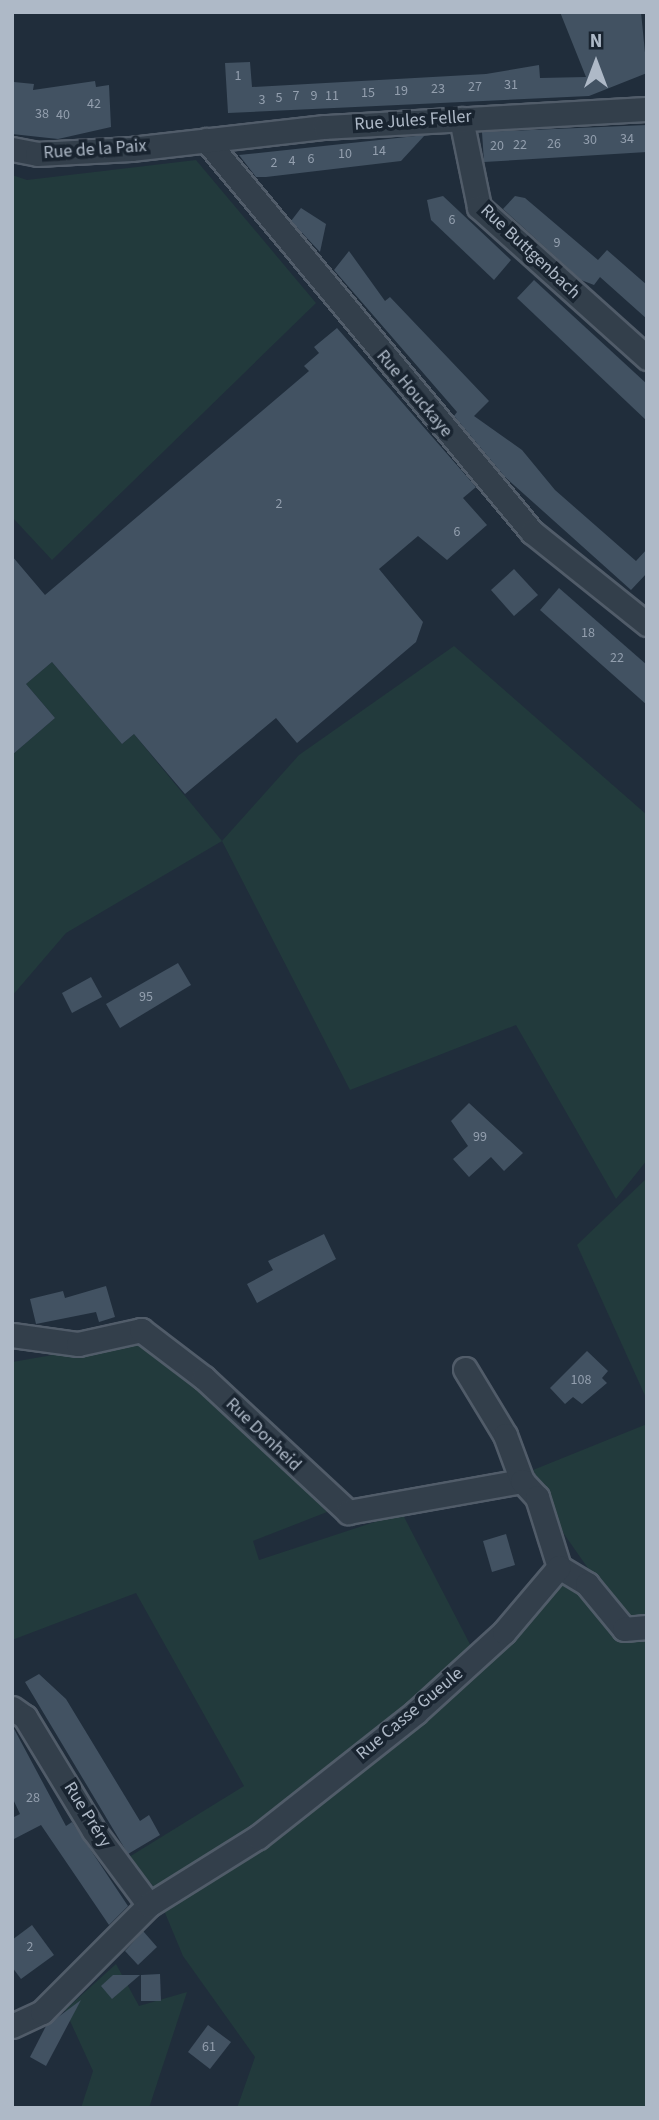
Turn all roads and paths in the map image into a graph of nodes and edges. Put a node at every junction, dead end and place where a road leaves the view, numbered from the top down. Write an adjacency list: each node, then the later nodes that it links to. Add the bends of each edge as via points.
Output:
1 (647, 109): 2 (street, Rue Jules Feller)
2 (461, 119): 3 (street, Rue Jules Feller); 6 (street, Rue Buttgenbach, via 479,207)
3 (206, 139): 4 (street, Rue Jules Feller); 7 (street, Rue Houckaye, via 532,532)
4 (179, 143): 5 (street, Rue de la Paix, via 37,154)
5 (12, 149)
6 (647, 358)
7 (647, 624)
8 (12, 1335): 10 (street, Rue Donheid, via 78,1344 141,1330 204,1378 348,1512)
9 (465, 1369): 10 (street, via 505,1435)
10 (522, 1481): 11 (street, via 537,1497 558,1548)
11 (559, 1567): 12 (street, via 587,1584 624,1629); 14 (street, Rue Casse Gueule, via 504,1632 415,1713 258,1838)
12 (647, 1627)
13 (12, 1708): 14 (street, Rue Préry, via 33,1728)
14 (141, 1913): 15 (street, Rue Casse Gueule, via 42,2012)
15 (12, 2026)

